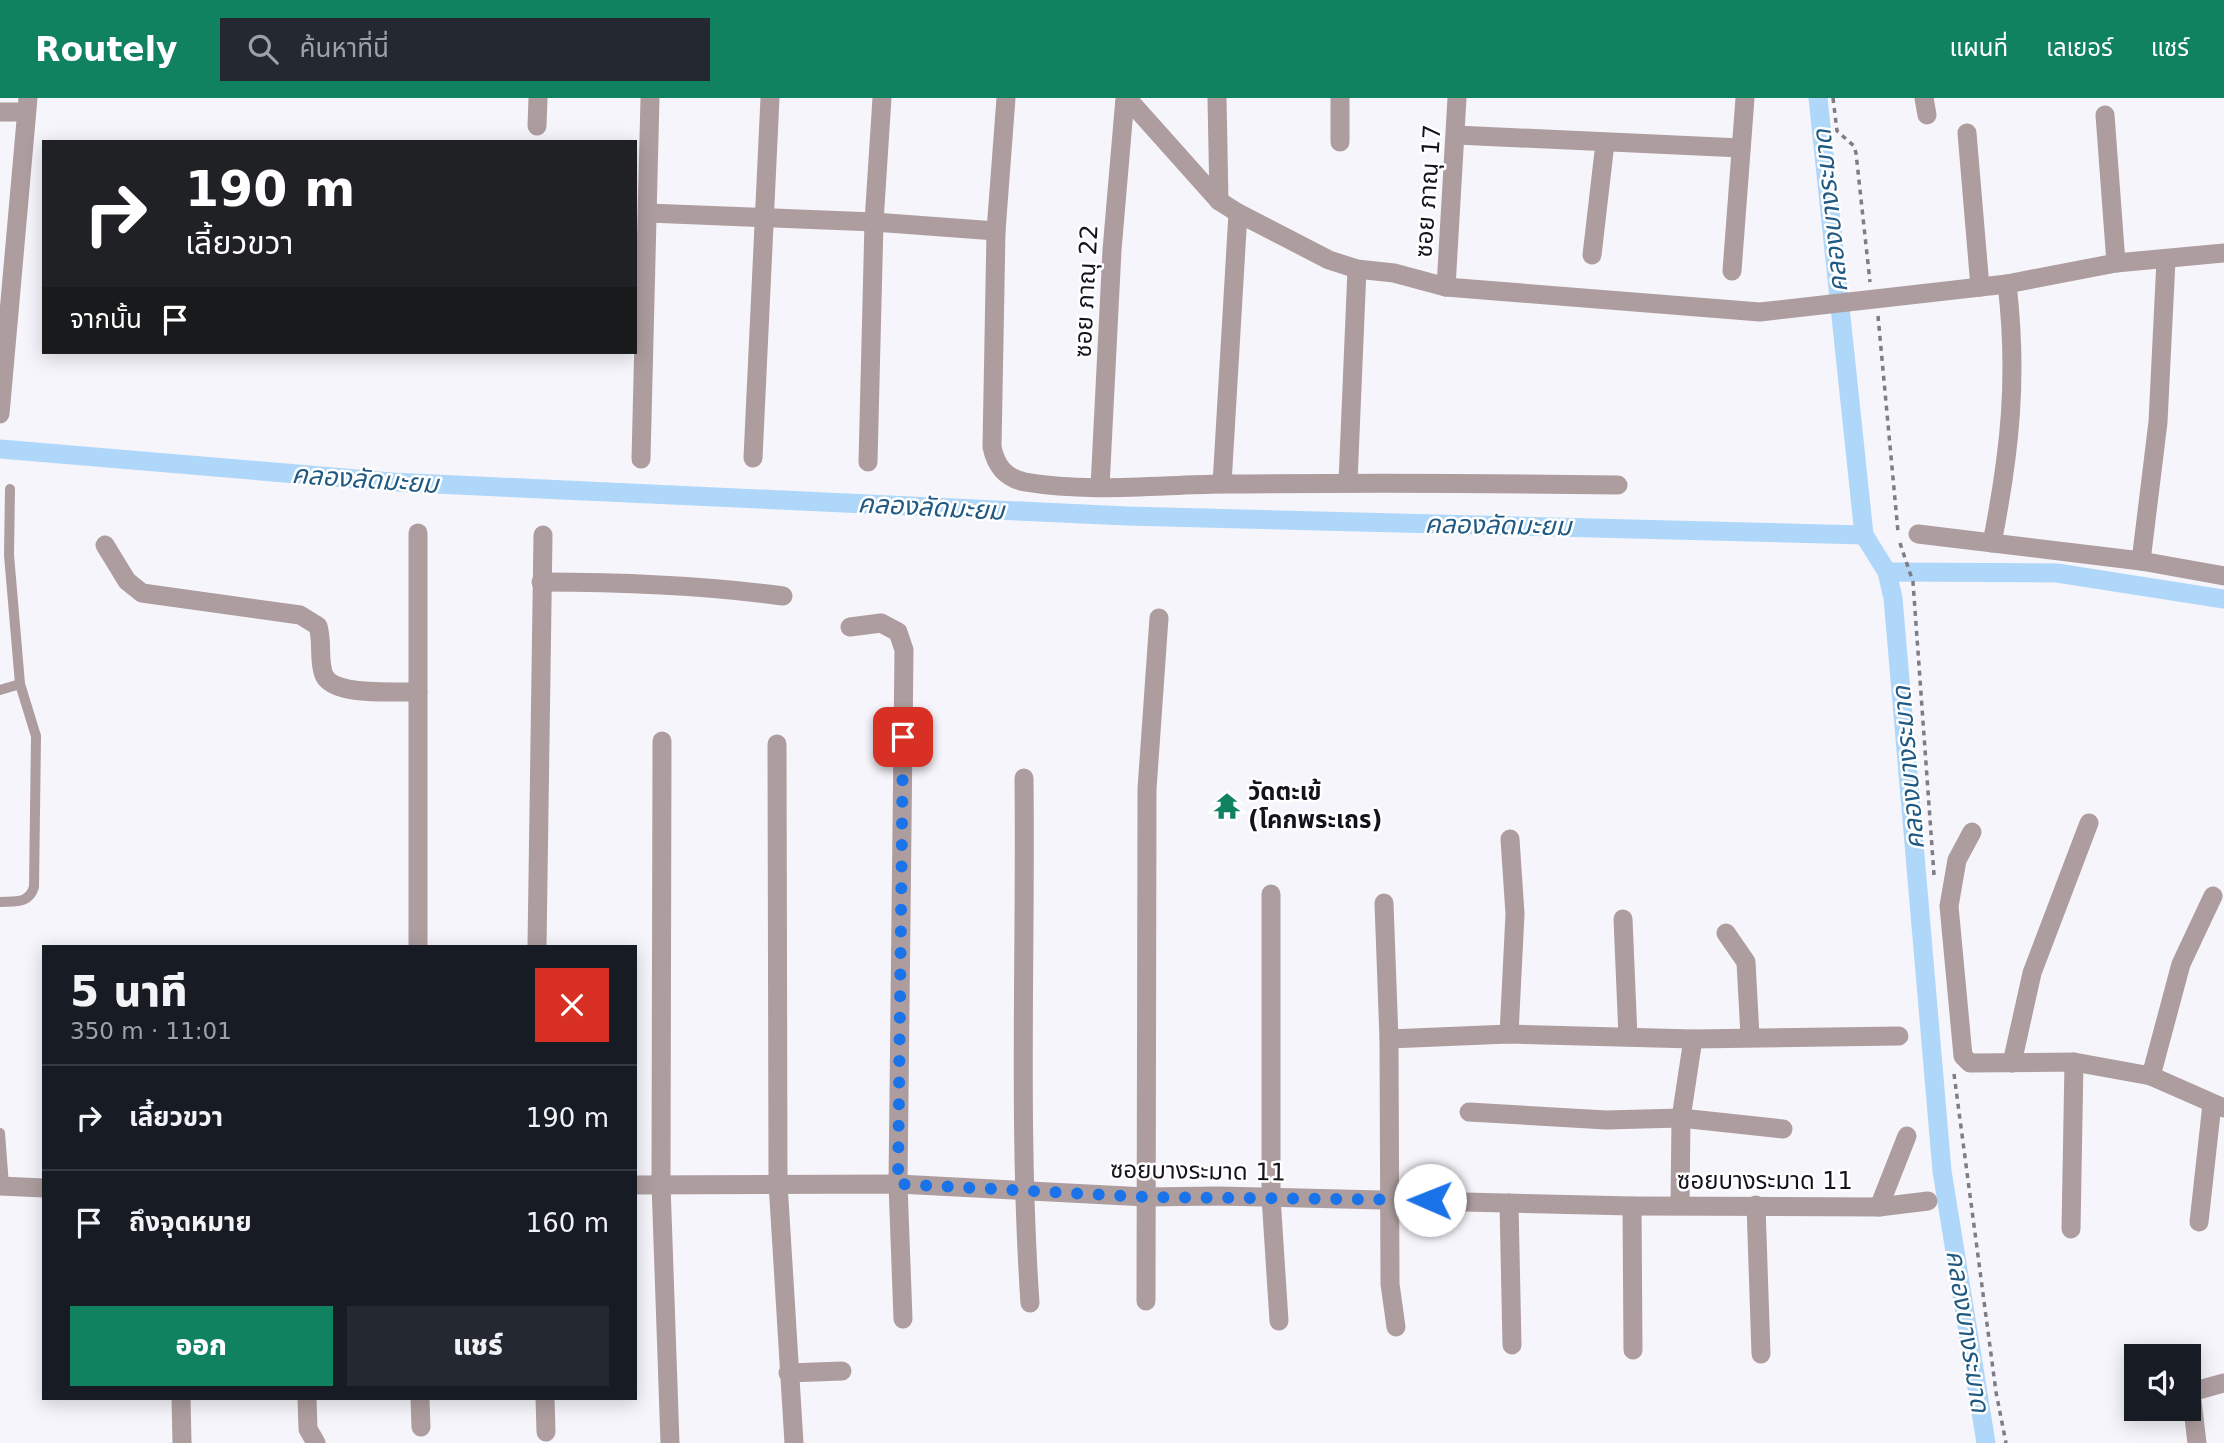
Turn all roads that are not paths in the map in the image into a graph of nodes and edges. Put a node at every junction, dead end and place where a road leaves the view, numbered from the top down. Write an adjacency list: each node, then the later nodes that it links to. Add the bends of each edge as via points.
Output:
1 (538, 98): 14 (street)
2 (650, 98): 21 (street)
3 (769, 98): 23 (street)
4 (882, 98): 24 (street)
5 (1006, 98): 25 (street)
6 (1126, 98): 20 (street); 42 (street, ซอย ภาณุ 22, via 1112,250)
7 (1217, 98): 20 (street)
8 (1340, 98): 17 (street)
9 (1457, 98): 16 (street, ซอย ภาณุ 17)
10 (1745, 98): 19 (street)
11 (27, 105): 12 (street); 35 (street)
12 (0, 112)
13 (2105, 115): 29 (street)
14 (537, 126)
15 (1967, 133): 34 (street)
16 (1456, 135): 18 (street); 33 (street, ซอย ภาณุ 17)
17 (1340, 142)
18 (1605, 143): 19 (street); 27 (street)
19 (1741, 148): 31 (street)
20 (1219, 201): 22 (street)
21 (648, 213): 23 (street); 37 (street)
22 (1238, 213): 30 (street, via 1329,260); 40 (street)
23 (763, 219): 24 (street); 36 (street)
24 (874, 222): 25 (street); 38 (street)
25 (996, 231): 42 (street, via 995,460 1000,470 1025,482)
26 (2224, 253): 28 (street)
27 (1592, 255)
28 (2166, 260): 29 (street); 50 (street, via 2158,422)
29 (2116, 263): 32 (street)
30 (1357, 269): 33 (street); 39 (street)
31 (1732, 271)
32 (2007, 284): 34 (street); 47 (street, via 2012,407 2008,461)
33 (1446, 287): 34 (street, via 1760,312)
34 (1980, 287)
35 (0, 414)
36 (753, 457)
37 (641, 459)
38 (868, 463)
39 (1348, 482): 40 (street); 41 (street)
40 (1222, 484): 42 (street)
41 (1618, 485)
42 (1100, 487)
43 (10, 489): 49 (lane)
44 (418, 533): 58 (street)
45 (1919, 534): 47 (street)
46 (543, 535): 52 (street)
47 (1992, 543): 50 (street)
48 (105, 545): 58 (street, via 127,581 142,593 300,615 318,626 323,640 322,673 339,689)
49 (4, 555): 56 (lane)
50 (2141, 561): 51 (street)
51 (2224, 576)
52 (541, 582): 53 (street, via 634,582); 72 (street)
53 (783, 596)
54 (1159, 618): 95 (street, via 1147,789)
55 (850, 627): 90 (street, via 881,623 898,632 904,650)
56 (20, 684): 57 (lane); 67 (lane, via 36,736 34,887 26,900)
57 (0, 690)
58 (418, 692): 71 (street)
59 (662, 741): 89 (street)
60 (777, 744): 88 (street)
61 (1024, 778): 94 (street)
62 (2089, 823): 80 (street, via 2032,973)
63 (1972, 832): 80 (street, via 1957,860 1950,906 1963,1056 1970,1063)
64 (1510, 839): 73 (street, via 1515,914)
65 (1271, 894): 96 (street)
66 (2213, 896): 81 (street, via 2181,964)
67 (0, 902)
68 (1384, 902): 77 (street)
69 (1623, 919): 76 (street)
70 (1726, 933): 74 (street, via 1746,961)
71 (418, 945)
72 (537, 945)
73 (1509, 1034): 76 (street); 77 (street)
74 (1750, 1036): 75 (street); 78 (street)
75 (1899, 1036)
76 (1628, 1037): 78 (street)
77 (1389, 1039): 97 (street)
78 (1693, 1039): 84 (street)
79 (2074, 1062): 80 (street); 81 (street); 105 (street)
80 (2012, 1063)
81 (2151, 1076): 82 (street)
82 (2218, 1106): 104 (street)
83 (1469, 1112): 84 (street, via 1606,1120)
84 (1681, 1118): 85 (street); 100 (street)
85 (1783, 1129)
86 (0, 1133): 92 (lane)
87 (1907, 1136): 103 (street)
88 (778, 1183): 89 (street, ซอยบางระมาด 11); 90 (street, ซอยบางระมาด 11); 115 (street)
89 (661, 1184): 91 (street, ซอยบางระมาด 11); 125 (street)
90 (898, 1184): 94 (street, ซอยบางระมาด 11); 108 (street)
91 (637, 1185)
92 (2, 1186): 93 (street)
93 (42, 1188)
94 (1022, 1190): 95 (street, ซอยบางระมาด 11); 107 (street)
95 (1146, 1197): 96 (street, ซอยบางระมาด 11); 106 (street)
96 (1271, 1197): 97 (street, ซอยบางระมาด 11); 109 (street)
97 (1389, 1199): 99 (street, ซอยบางระมาด 11); 110 (street, via 1390,1284)
98 (1928, 1202): 103 (street, ซอยบางระมาด 11)
99 (1509, 1203): 102 (street, ซอยบางระมาด 11); 111 (street)
100 (1680, 1205): 101 (street, ซอยบางระมาด 11); 102 (street, ซอยบางระมาด 11)
101 (1756, 1205): 103 (street, ซอยบางระมาด 11); 113 (street)
102 (1632, 1206): 112 (street)
103 (1879, 1207)
104 (2199, 1222)
105 (2071, 1228)
106 (1146, 1301)
107 (1030, 1303)
108 (903, 1319)
109 (1279, 1321)
110 (1396, 1327)
111 (1512, 1345)
112 (1633, 1349)
113 (1761, 1354)
114 (842, 1371): 115 (street)
115 (788, 1374): 126 (street)
116 (2224, 1383): 127 (street, via 2192,1392)
117 (181, 1400): 123 (street)
118 (307, 1400): 124 (street, via 308,1429)
119 (420, 1400): 121 (street)
120 (545, 1400): 122 (street)
121 (421, 1427)
122 (546, 1432)
123 (182, 1443)
124 (316, 1443)
125 (670, 1443)
126 (794, 1443)
127 (2197, 1443)

